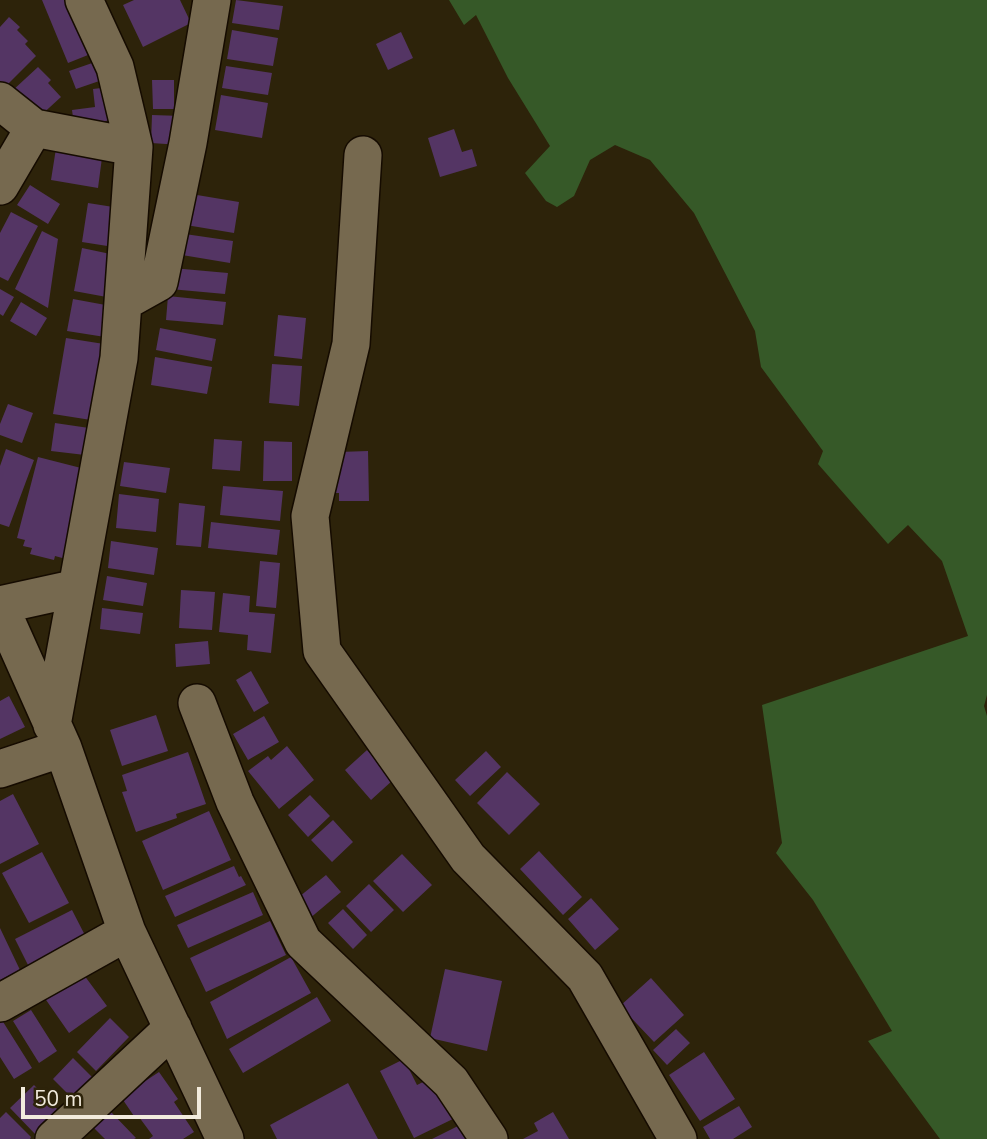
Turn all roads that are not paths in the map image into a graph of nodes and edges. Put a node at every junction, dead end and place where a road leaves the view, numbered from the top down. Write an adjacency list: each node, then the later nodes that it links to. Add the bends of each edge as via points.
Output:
1 (84, 0): 5 (street, via 116,67)
2 (212, 0): 8 (street, via 159,282)
3 (0, 101): 4 (street)
4 (34, 128): 5 (street); 7 (street)
5 (134, 147): 8 (street)
6 (363, 155): 20 (street, via 351,344 310,516 322,651 468,858 585,977)
7 (0, 186)
8 (125, 301): 9 (street)
9 (77, 588): 10 (street); 12 (street)
10 (0, 606): 12 (street)
11 (197, 703): 19 (street, via 235,802 303,943 452,1082)
12 (58, 736): 13 (street); 14 (street)
13 (0, 769)
14 (127, 932): 15 (street); 16 (street)
15 (0, 1003)
16 (173, 1028): 17 (street); 18 (street)
17 (54, 1139)
18 (225, 1139)
19 (489, 1139)
20 (678, 1139)

